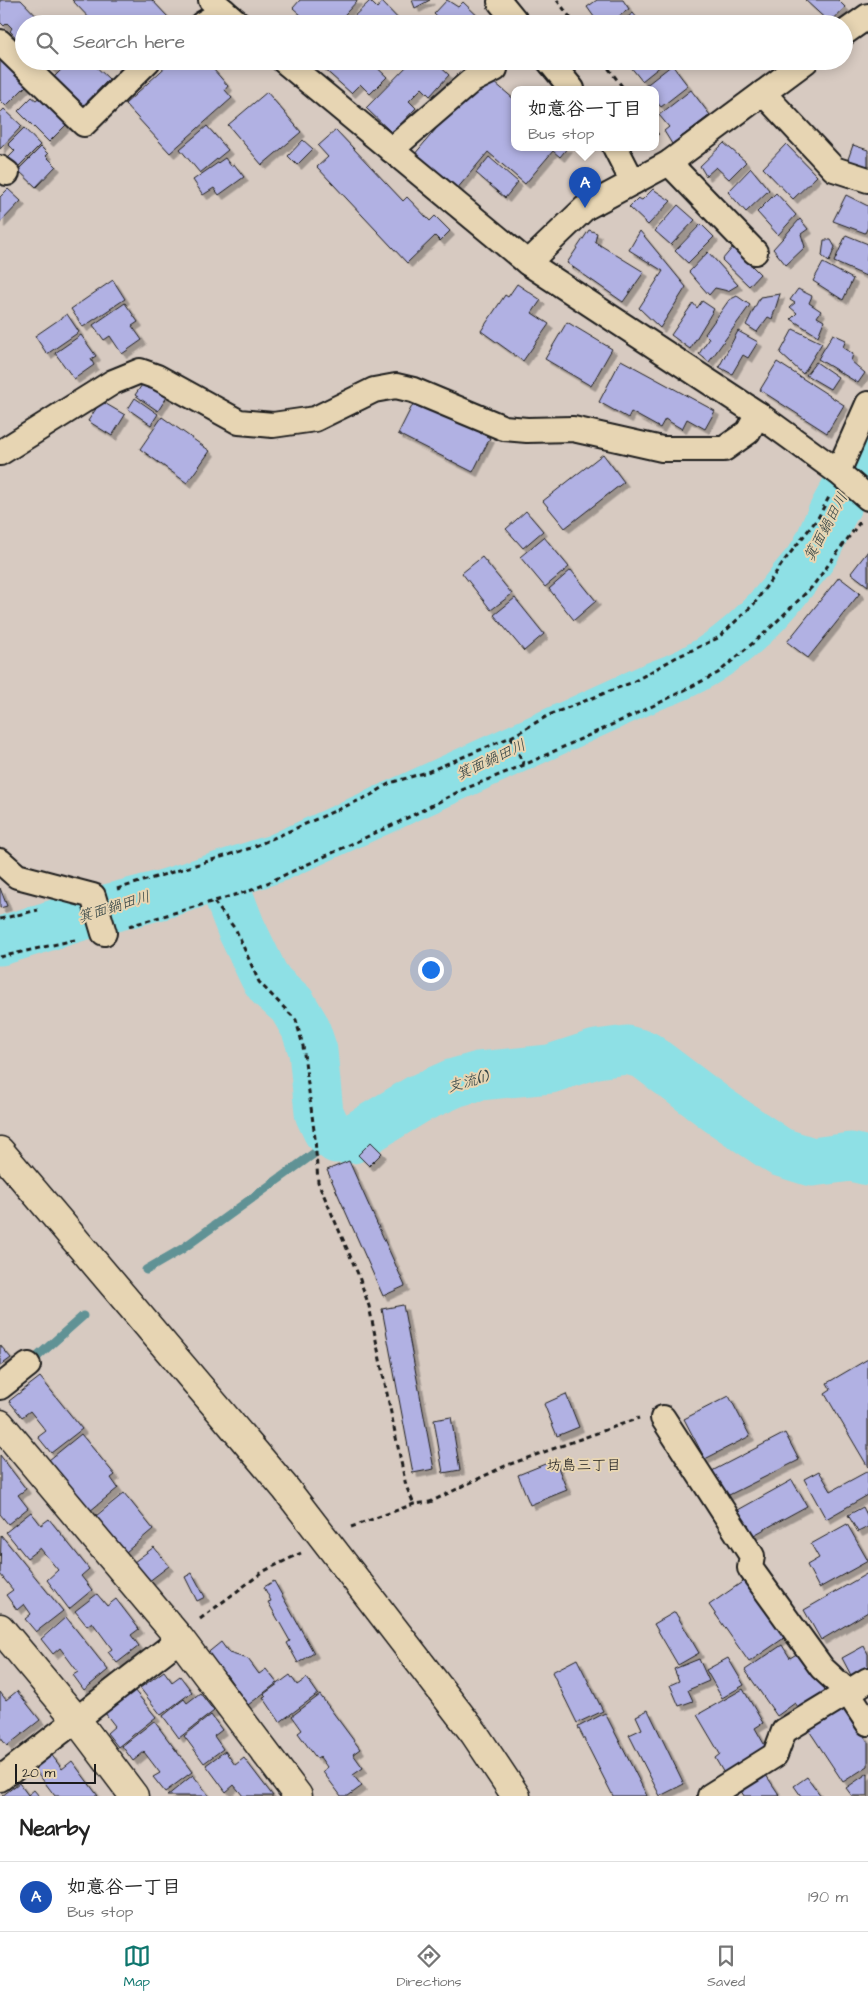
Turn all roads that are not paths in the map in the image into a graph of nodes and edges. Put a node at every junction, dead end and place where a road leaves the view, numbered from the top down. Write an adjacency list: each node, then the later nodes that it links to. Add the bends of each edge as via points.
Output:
1 (500, 2): 2 (street)
2 (511, 15)
3 (868, 16): 4 (street)
4 (853, 27)
5 (0, 42): 6 (street)
6 (15, 57)
7 (29, 70): 8 (street, via 84,124)
8 (139, 70)
9 (295, 70): 15 (street)
10 (491, 70): 15 (street, via 471,81)
11 (556, 70): 13 (street)
12 (794, 70): 14 (street)
13 (570, 86)
14 (763, 93): 17 (street); 18 (street, via 834,169)
15 (391, 150): 21 (street)
16 (617, 151): 19 (street)
17 (669, 163): 19 (street); 20 (street)
18 (868, 180)
19 (633, 182): 21 (street, via 585,208)
20 (755, 252)
21 (528, 264): 23 (street)
22 (868, 404): 25 (street)
23 (758, 414): 24 (street, via 748,432 724,449 662,449 573,429 504,428 396,386 374,390 316,419 273,424 238,422 157,377 140,371 113,382); 25 (street)
24 (0, 453)
25 (840, 475): 26 (street)
26 (865, 503)
27 (0, 861): 28 (street, via 17,876 94,899)
28 (103, 930)
29 (0, 1150): 43 (street, via 326,1540 474,1733)
30 (28, 1365): 31 (street)
31 (0, 1387)
32 (663, 1418): 37 (street, via 752,1556 750,1568 822,1668)
33 (0, 1424): 35 (street)
34 (0, 1628): 38 (street)
35 (180, 1639): 38 (street); 42 (street)
36 (868, 1680): 37 (street)
37 (847, 1691): 39 (street); 44 (street, via 784,1731 775,1755)
38 (76, 1719): 40 (street); 41 (street)
39 (868, 1722)
40 (0, 1778)
41 (134, 1796)
42 (298, 1796)
43 (516, 1796)
44 (710, 1796)

